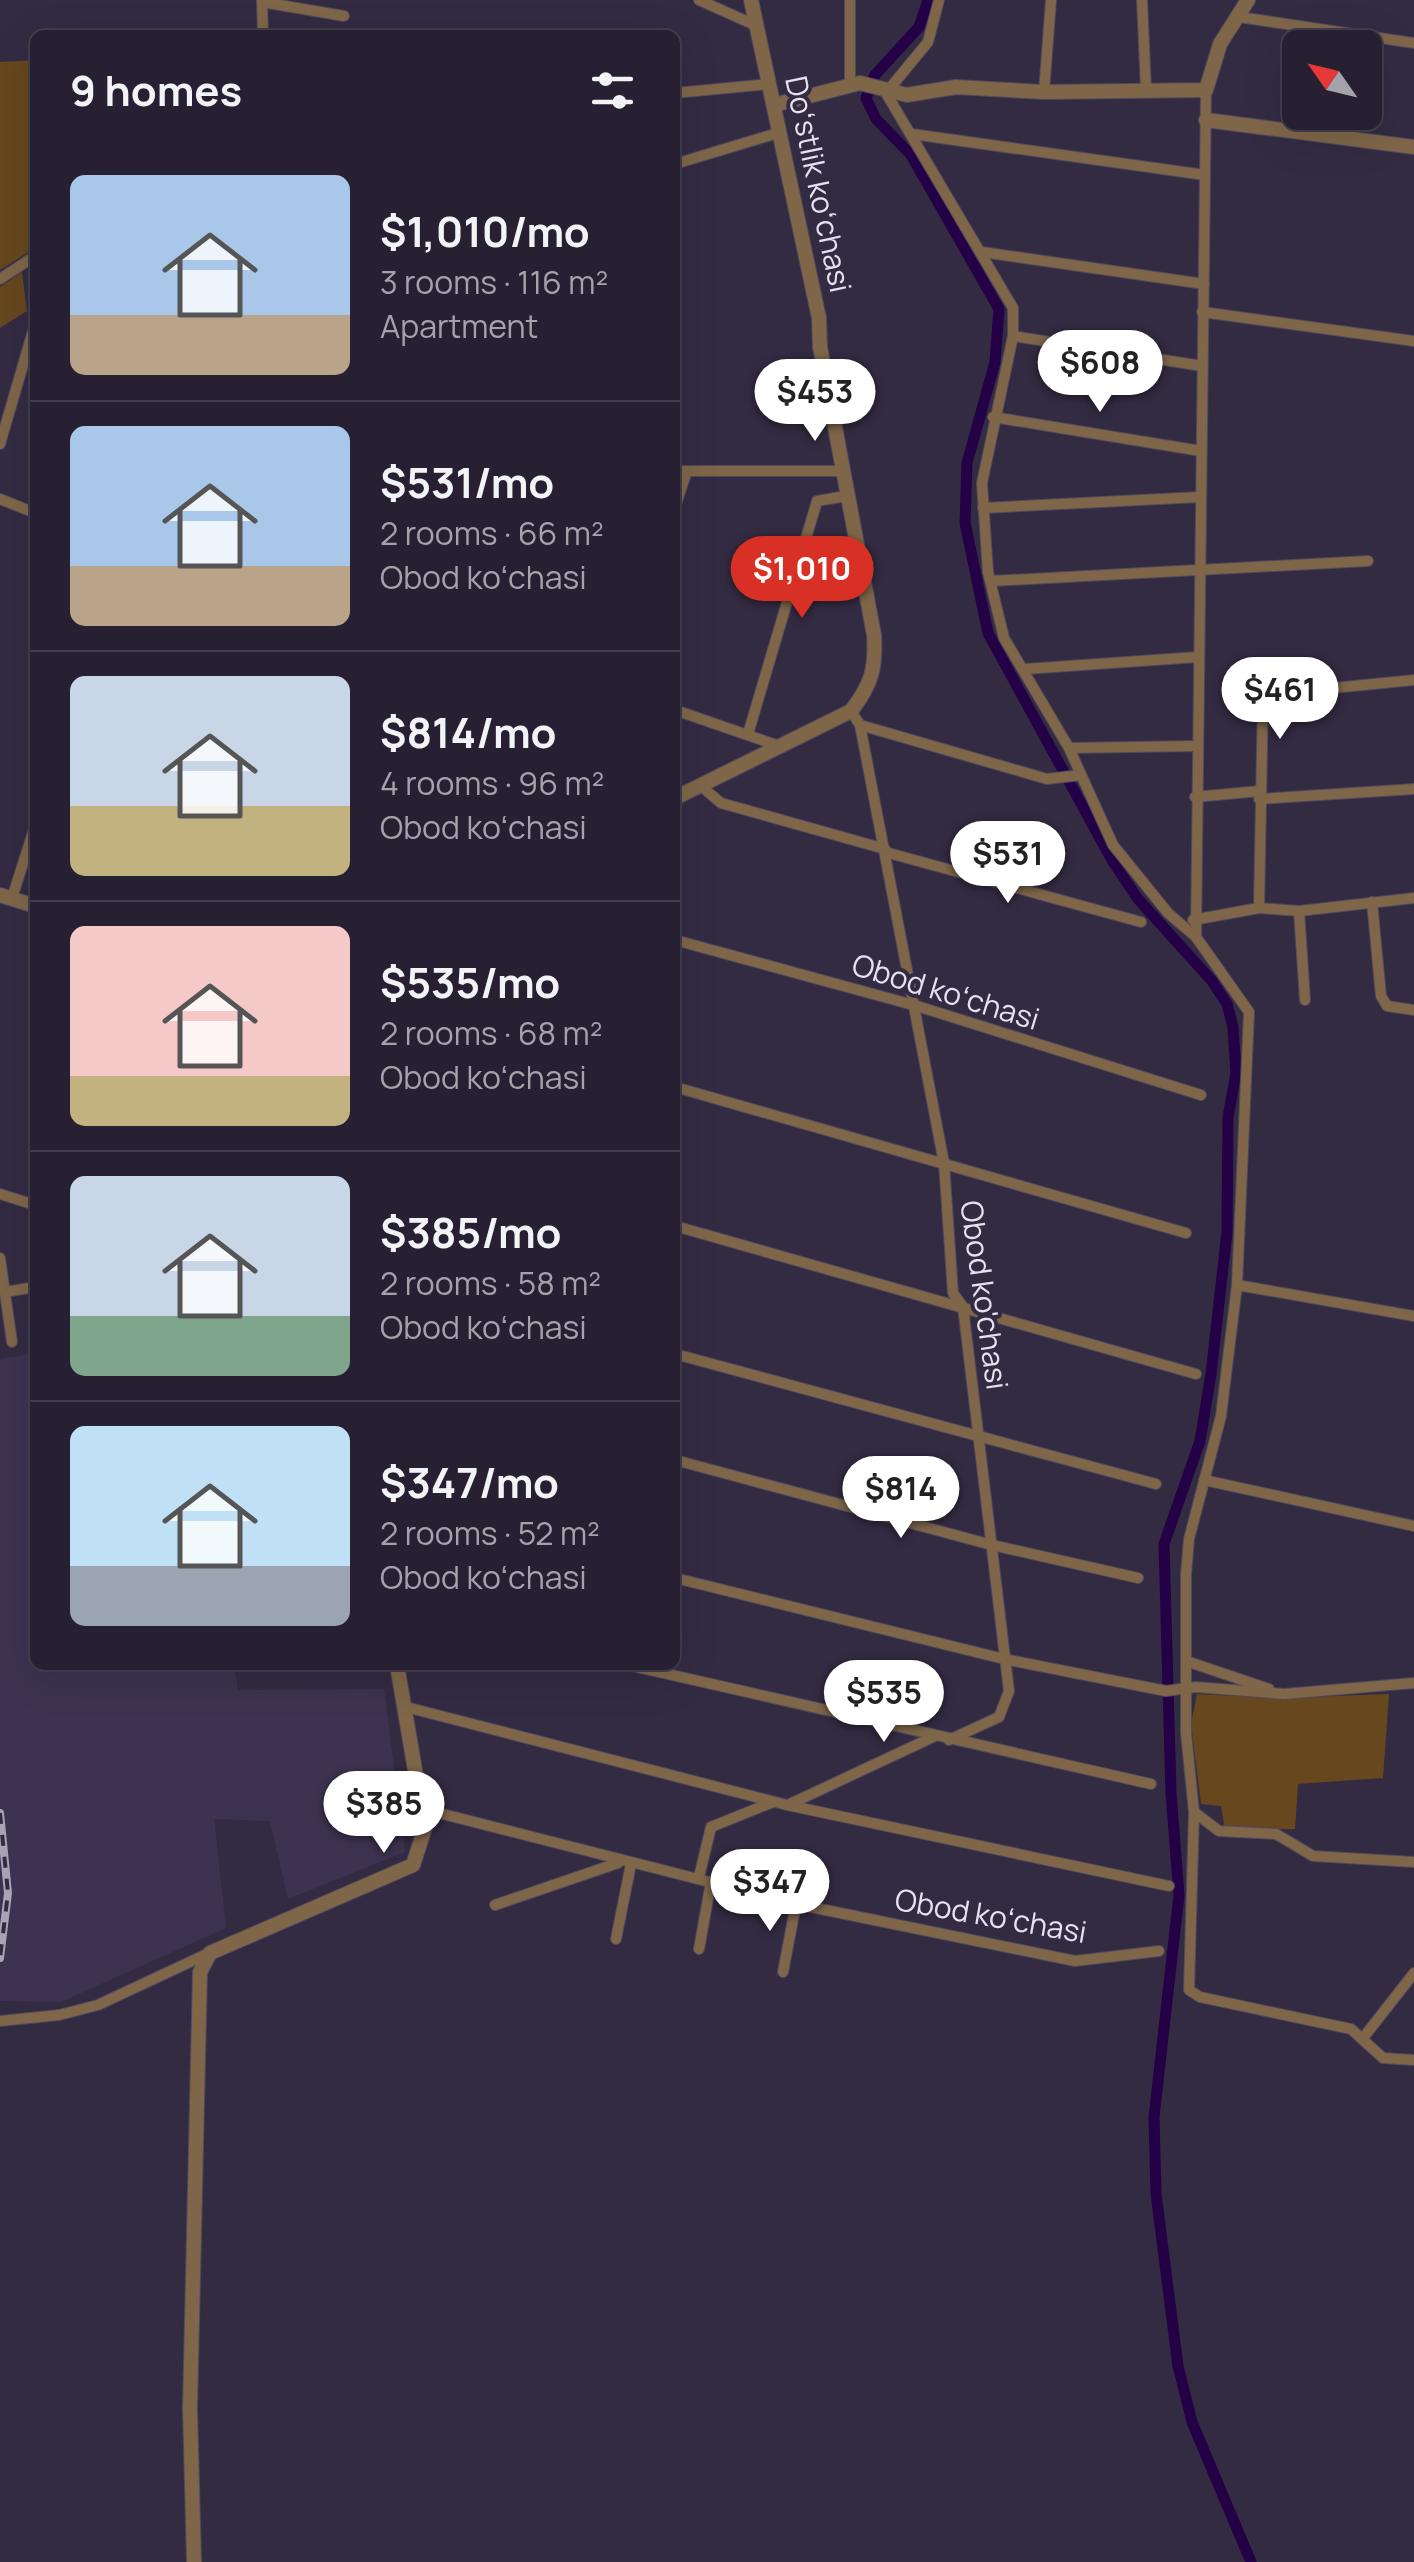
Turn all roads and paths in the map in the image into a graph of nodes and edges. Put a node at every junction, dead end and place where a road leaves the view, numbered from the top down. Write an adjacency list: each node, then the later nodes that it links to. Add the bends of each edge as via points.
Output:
1 (700, 0): 11 (street)
2 (751, 0): 11 (street, Doʻstlik koʻchasi)
3 (850, 0): 14 (street)
4 (939, 0): 18 (street, via 928,42)
5 (1051, 0): 19 (street)
6 (1142, 0): 16 (street)
7 (1248, 0): 10 (street)
8 (262, 1): 9 (street); 12 (street)
9 (344, 16)
10 (1239, 17): 13 (street); 17 (street, via 1220,44)
11 (756, 26): 15 (street, Doʻstlik koʻchasi)
12 (263, 30)
13 (1414, 43)
14 (855, 83): 18 (street); 21 (street)
15 (770, 84): 20 (street); 21 (street, Doʻstlik koʻchasi)
16 (1146, 90): 17 (street); 19 (street)
17 (1206, 90): 22 (street)
18 (882, 91): 19 (street); 24 (street)
19 (1044, 92)
20 (680, 93)
21 (774, 105): 23 (street, Doʻstlik koʻchasi)
22 (1206, 120): 25 (street); 27 (street)
23 (780, 132): 26 (street); 41 (street, Doʻstlik koʻchasi, via 820,318)
24 (912, 134): 27 (street); 28 (street)
25 (1414, 146)
26 (680, 162)
27 (1205, 175): 31 (street)
28 (982, 252): 31 (street); 33 (street, via 1013,308)
29 (30, 259): 30 (street)
30 (0, 279)
31 (1204, 284): 32 (street)
32 (1202, 312): 35 (street); 36 (street)
33 (1012, 336): 36 (street); 37 (street)
34 (30, 341): 38 (street)
35 (1414, 341)
36 (1202, 366): 39 (street)
37 (992, 417): 39 (street); 45 (street)
38 (0, 444)
39 (1201, 451): 43 (street)
40 (681, 471): 41 (street)
41 (842, 471): 42 (street, Doʻstlik koʻchasi)
42 (846, 496): 53 (street, Doʻstlik koʻchasi, via 876,668); 56 (street, via 817,501)
43 (1200, 497): 45 (street); 48 (street)
44 (0, 499): 46 (street)
45 (983, 508): 49 (street)
46 (30, 511)
47 (1368, 561): 48 (street)
48 (1199, 571): 49 (street); 50 (street)
49 (991, 581): 51 (street, via 1004,638)
50 (1198, 657): 51 (street); 57 (street)
51 (1026, 669): 59 (street)
52 (1414, 680): 63 (street, via 1267,692 1261,702)
53 (852, 710): 55 (street, Obod ko'chasi); 58 (street)
54 (680, 712): 56 (street)
55 (860, 725): 60 (street, via 1055,780); 67 (street, Obod ko'chasi)
56 (748, 734): 58 (street)
57 (1196, 746): 59 (street); 65 (street)
58 (783, 748): 61 (street)
59 (1069, 748): 60 (street)
60 (1081, 775): 76 (street, via 1113,845)
61 (700, 786): 64 (street); 67 (street, via 720,803)
62 (1414, 789): 63 (street)
63 (1259, 795): 65 (street); 72 (street)
64 (680, 796)
65 (1195, 797): 74 (street)
66 (30, 838): 68 (street)
67 (885, 851): 75 (street); 79 (street, Obod ko'chasi)
68 (6, 896): 71 (street)
69 (1414, 898): 70 (street)
70 (1372, 902): 73 (street); 80 (street, via 1380,996 1387,1006)
71 (30, 904)
72 (1259, 908): 73 (street); 74 (street)
73 (1299, 911): 78 (street)
74 (1194, 920): 76 (street)
75 (1142, 922)
76 (1196, 937): 89 (street, via 1250,1012)
77 (680, 941): 79 (street, Obod koʻchasi)
78 (1306, 1000)
79 (916, 1006): 82 (street, Obod koʻchasi); 83 (street, Obod ko'chasi)
80 (1414, 1010)
81 (680, 1087): 83 (street)
82 (1201, 1095)
83 (944, 1163): 87 (street); 92 (street, Obod ko'chasi, via 954,1293)
84 (0, 1194): 85 (street)
85 (30, 1203)
86 (680, 1227): 92 (street)
87 (1186, 1233)
88 (0, 1258): 91 (street)
89 (1236, 1284): 93 (street); 99 (street, via 1220,1416)
90 (30, 1289): 91 (street)
91 (3, 1297): 94 (street)
92 (963, 1307): 96 (street); 97 (street, Obod ko'chasi)
93 (1414, 1316)
94 (12, 1342)
95 (680, 1355): 97 (street)
96 (1196, 1374)
97 (979, 1436): 100 (street); 102 (street, Obod ko'chasi)
98 (680, 1461): 102 (street)
99 (1204, 1480): 101 (street); 106 (street, via 1188,1538)
100 (1156, 1484)
101 (1414, 1526)
102 (992, 1545): 103 (street); 105 (street, Obod ko'chasi)
103 (1138, 1578)
104 (680, 1579): 105 (street)
105 (1004, 1659): 110 (street); 114 (street, Obod ko'chasi, via 1007,1706 988,1724)
106 (1186, 1661): 110 (street); 111 (street)
107 (398, 1670): 112 (street)
108 (650, 1670): 113 (street)
109 (1414, 1683): 111 (street)
110 (1177, 1690): 111 (street); 119 (street)
111 (1284, 1694)
112 (406, 1707): 116 (street, Obod koʻchasi); 118 (street)
113 (934, 1736): 114 (street); 117 (street)
114 (949, 1740): 115 (street)
115 (1151, 1784)
116 (774, 1802): 117 (street, Obod koʻchasi); 122 (street, via 711,1827)
117 (788, 1805): 124 (street, Obod koʻchasi)
118 (422, 1810): 121 (street, Obod koʻchasi); 130 (street, via 413,1865)
119 (1194, 1812): 120 (street, via 1219,1831 1276,1834 1313,1856); 134 (street, via 1189,1990 1351,2029)
120 (1414, 1862)
121 (625, 1863): 122 (street, Obod koʻchasi); 126 (street); 127 (street)
122 (699, 1878): 123 (street, Obod koʻchasi)
123 (711, 1882): 125 (street, Obod koʻchasi); 128 (street)
124 (1169, 1886)
125 (796, 1904): 129 (street, Obod koʻchasi, via 1075,1961); 131 (street)
126 (496, 1905)
127 (616, 1938)
128 (699, 1949)
129 (1159, 1951)
130 (210, 1953): 133 (street, via 98,2004); 136 (street, via 200,1972 194,2124)
131 (783, 1972)
132 (1414, 1973): 134 (street)
133 (0, 2021)
134 (1363, 2038): 135 (street, via 1383,2058)
135 (1414, 2060)
136 (194, 2562)

